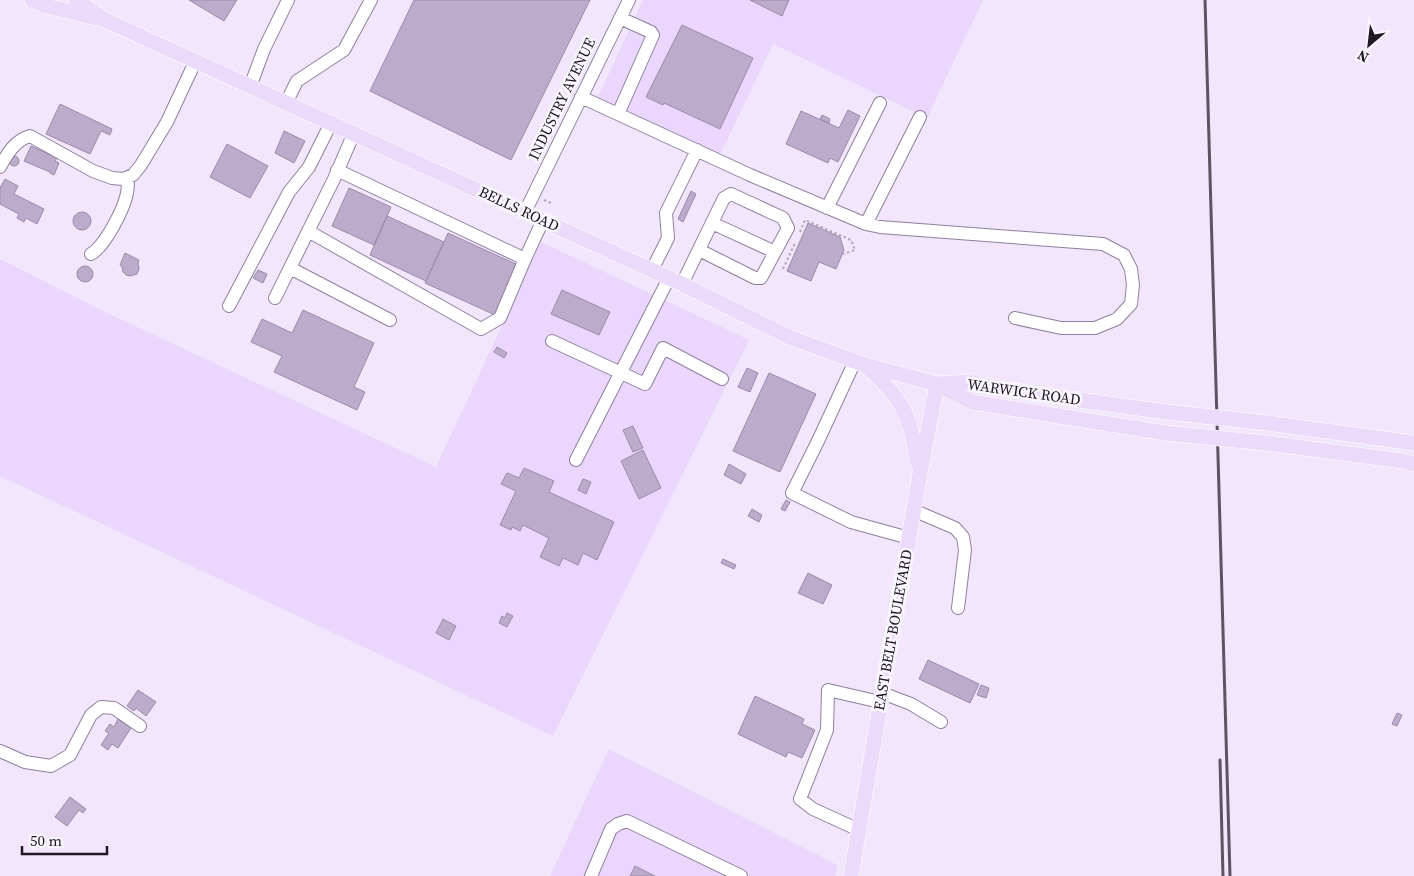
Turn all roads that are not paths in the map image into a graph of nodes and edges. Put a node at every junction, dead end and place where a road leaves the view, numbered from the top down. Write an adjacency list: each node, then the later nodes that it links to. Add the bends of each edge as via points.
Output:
1 (32, 0): 7 (main road, BELLS ROAD)
2 (76, 0): 7 (main road, BELLS ROAD)
3 (288, 0): 9 (street)
4 (371, 0): 11 (street, via 344,50 297,81)
5 (629, 0): 6 (street, INDUSTRY AVENUE)
6 (620, 18): 10 (street, INDUSTRY AVENUE); 13 (street, via 653,35)
7 (105, 20): 8 (main road, BELLS ROAD)
8 (195, 62): 9 (main road, BELLS ROAD); 20 (street, via 150,151 134,175)
9 (250, 87): 11 (main road, BELLS ROAD)
10 (581, 97): 13 (street); 22 (street, INDUSTRY AVENUE)
11 (286, 103): 15 (main road, BELLS ROAD)
12 (880, 103): 21 (street)
13 (618, 114): 17 (street)
14 (920, 118): 25 (street)
15 (330, 123): 16 (main road, BELLS ROAD); 35 (street, via 309,168 289,192)
16 (354, 134): 19 (street); 22 (main road, BELLS ROAD)
17 (697, 150): 21 (street); 32 (street, via 666,212 668,238)
18 (0, 167): 20 (street, via 13,146 30,136 93,171 112,178)
19 (337, 170): 26 (street); 30 (street)
20 (128, 177): 29 (street, via 127,194 120,212 104,242)
21 (827, 208): 25 (street)
22 (525, 212): 23 (main road, BELLS ROAD)
23 (543, 220): 30 (street); 32 (main road, BELLS ROAD)
24 (712, 223): 27 (street); 28 (street); 28 (street, via 724,198 731,194 783,218 788,228)
25 (866, 224): 36 (street, via 1103,244 1124,255 1132,269 1130,304 1117,319 1095,328 1062,328)
26 (308, 231): 30 (street, via 481,329 500,318); 31 (street)
27 (698, 250): 28 (street, via 756,278 765,273); 33 (street)
28 (775, 252)
29 (91, 254)
30 (525, 259)
31 (290, 268): 34 (street); 37 (street)
32 (652, 270): 33 (main road, BELLS ROAD)
33 (676, 281): 39 (main road, BELLS ROAD, via 789,337); 40 (street)
34 (275, 298)
35 (229, 306)
36 (1015, 318)
37 (390, 320)
38 (552, 341): 40 (street)
39 (860, 363): 42 (main road, BELLS ROAD); 46 (main road, via 889,387 907,414); 48 (street, via 792,493 852,522)
40 (619, 373): 41 (street, via 645,384 663,348); 44 (street)
41 (722, 379)
42 (937, 384): 43 (main road, WARWICK ROAD, bridge, via 968,382 1028,393); 45 (main road, WARWICK ROAD, bridge, via 972,402 1165,433 1266,443); 46 (main road, EAST BELT BOULEVARD)
43 (1414, 443)
44 (576, 460)
45 (1414, 464)
46 (920, 473): 47 (main road, EAST BELT BOULEVARD)
47 (913, 510): 48 (main road, EAST BELT BOULEVARD); 49 (street, via 955,528 963,537 965,550)
48 (909, 538): 50 (main road, EAST BELT BOULEVARD)
49 (958, 608)
50 (881, 697): 51 (street, via 911,704); 54 (main road, EAST BELT BOULEVARD); 54 (street, via 828,690 827,730 800,799 813,809)
51 (941, 722)
52 (140, 726): 53 (street, via 114,708 101,707 90,715 70,755 51,766 25,762)
53 (0, 751)
54 (859, 830): 57 (main road, EAST BELT BOULEVARD)
55 (591, 876): 56 (street, via 611,829 628,821)
56 (742, 876)
57 (851, 876)

